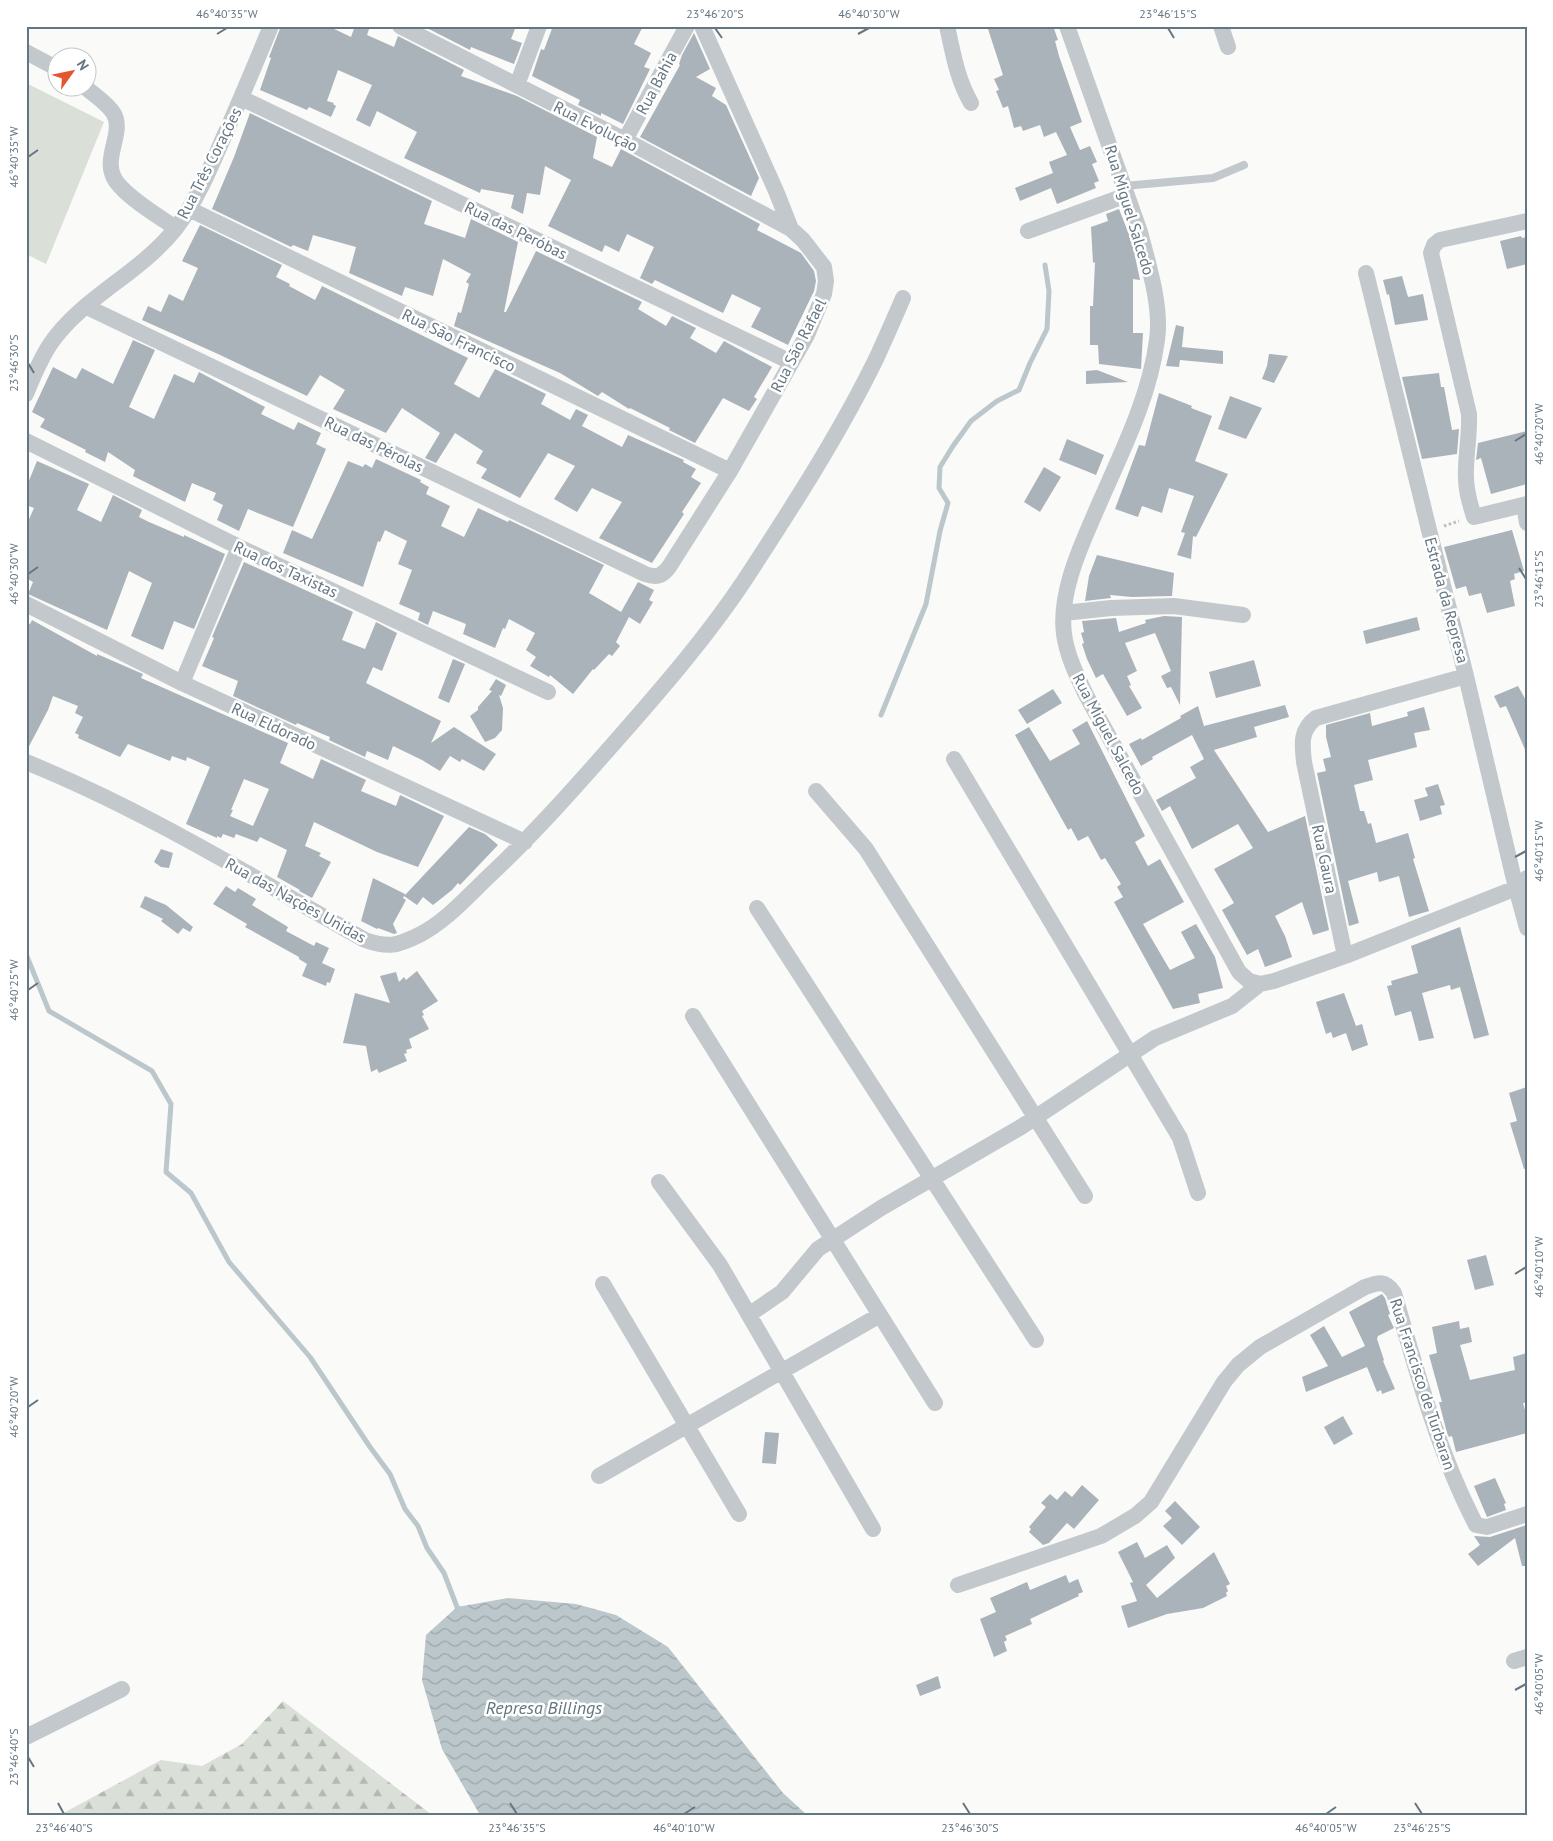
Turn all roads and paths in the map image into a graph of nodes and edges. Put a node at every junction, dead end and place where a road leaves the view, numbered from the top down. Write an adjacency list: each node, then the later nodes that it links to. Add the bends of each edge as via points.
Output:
1 (271, 26): 14 (street, Rua Três Corações)
2 (539, 26): 12 (street)
3 (687, 26): 16 (street, Rua Bahia)
4 (702, 26): 22 (street, Rua São Rafael)
5 (947, 26): 15 (street, via 958,74)
6 (1067, 26): 18 (street, Rua Miguel Salcedo)
7 (1221, 26): 9 (street)
8 (403, 27): 12 (street, Rua Evolução)
9 (1228, 47)
10 (26, 52): 11 (street)
11 (48, 64)
12 (517, 85): 16 (street, Rua Evolução)
13 (97, 98): 21 (street, via 114,114 116,125 110,157 114,179 136,200)
14 (242, 98): 19 (street, Rua Três Corações); 27 (street, Rua das Peróbas)
15 (971, 103)
16 (625, 140): 22 (street, Rua Evolução)
17 (1244, 165): 18 (lane, via 1213,178)
18 (1126, 190): 23 (street); 38 (street, Rua Miguel Salcedo, via 1149,264 1158,337 1140,406 1075,560)
19 (189, 209): 21 (street, Rua Três Corações); 30 (street, Rua São Francisco)
20 (1527, 221): 32 (street, via 1436,242 1431,253 1469,414 1466,478)
21 (176, 228): 26 (street, Rua Três Corações, via 153,254)
22 (790, 229): 27 (street, Rua São Rafael, via 804,240 824,267 826,281 820,306)
23 (1028, 231)
24 (1366, 273): 34 (street, Estrada da Represa)
25 (904, 298): 46 (street, Rua das Nações Unidas, via 840,424 753,567 710,628 622,734)
26 (87, 307): 28 (street, Rua Três Corações, via 51,343); 36 (street, Rua das Pérolas, via 645,574)
27 (791, 362): 30 (street, Rua São Rafael)
28 (26, 394)
29 (26, 441): 35 (street, Rua dos Taxistas)
30 (730, 471): 36 (street, Rua São Rafael)
31 (1525, 505): 32 (street); 33 (street)
32 (1474, 517): 34 (path)
33 (1527, 523)
34 (1429, 530): 40 (street, Estrada da Represa)
35 (239, 547): 41 (street); 42 (street, Rua dos Taxistas)
36 (662, 575)
37 (26, 604): 41 (street, Rua Eldorado)
38 (1064, 614): 39 (street, via 1111,608 1174,606); 51 (street, Rua Miguel Salcedo, via 1064,635 1071,662 1086,695 1239,972 1249,981)
39 (1243, 615)
40 (1466, 676): 47 (street, Estrada da Represa); 50 (street, Rua Gaura, via 1316,718 1303,732 1304,762)
41 (182, 683): 46 (street, Rua Eldorado)
42 (548, 692)
43 (954, 759): 53 (street)
44 (26, 762): 46 (street, Rua das Nações Unidas, via 130,810 365,940 382,946 397,944 420,934 443,919)
45 (816, 792): 54 (street, via 866,849)
46 (525, 842)
47 (1521, 883): 49 (street, Estrada da Represa); 50 (street)
48 (757, 908): 55 (street)
49 (1527, 928)
50 (1346, 956): 51 (street)
51 (1260, 984): 53 (street, via 1232,1006 1155,1038)
52 (693, 1016): 59 (street)
53 (1130, 1054): 54 (street); 57 (street, via 1180,1138)
54 (1036, 1118): 55 (street); 58 (street)
55 (932, 1178): 59 (street); 63 (street)
56 (659, 1182): 61 (street, via 720,1265)
57 (1198, 1193)
58 (1085, 1196)
59 (832, 1240): 61 (street, via 818,1250 782,1292); 62 (street)
60 (603, 1284): 66 (street)
61 (750, 1314): 64 (street)
62 (880, 1315): 64 (street); 65 (street)
63 (1036, 1340)
64 (783, 1371): 66 (street); 70 (street)
65 (935, 1403)
66 (686, 1426): 67 (street); 68 (street)
67 (599, 1476)
68 (738, 1514)
69 (1527, 1514): 71 (street, Rua Francisco de Turbaran, via 1487,1527 1476,1525 1429,1410 1394,1293 1389,1285 1379,1282 1260,1347 1238,1365 1224,1382 1151,1502 1135,1516 1101,1536)
70 (873, 1529)
71 (958, 1585)
72 (122, 1689): 73 (street)
73 (26, 1737)

